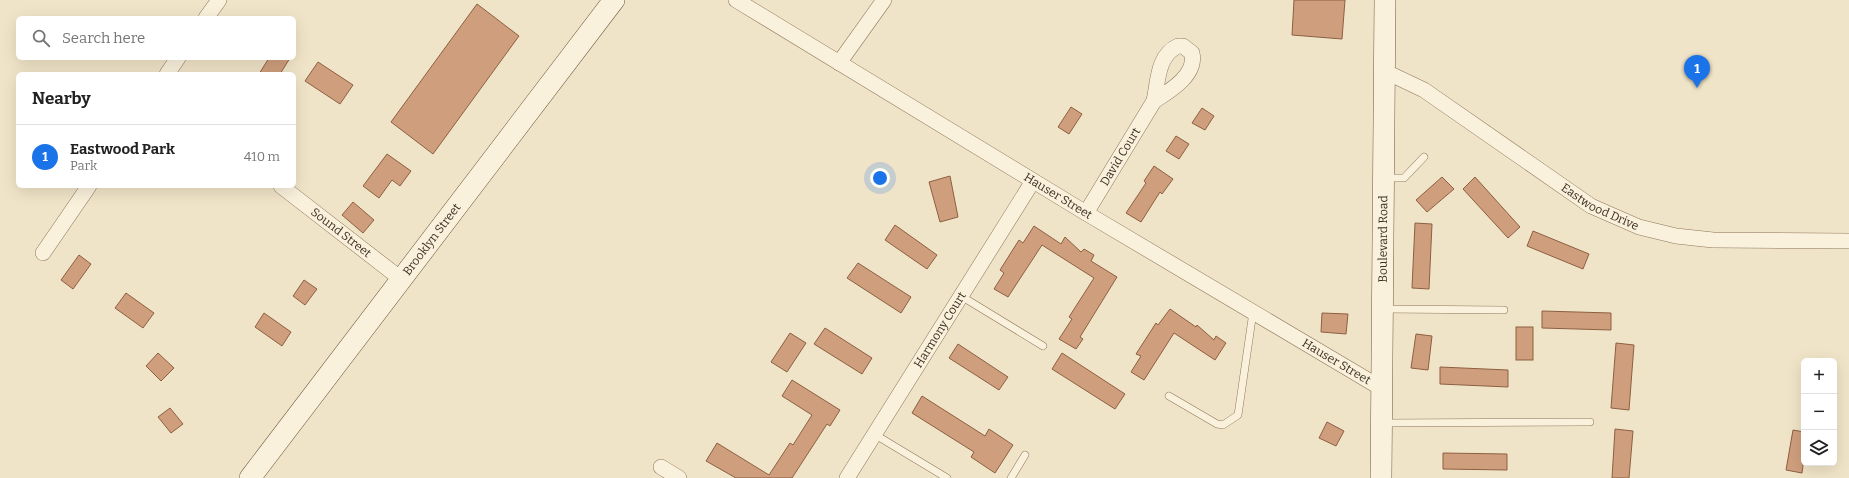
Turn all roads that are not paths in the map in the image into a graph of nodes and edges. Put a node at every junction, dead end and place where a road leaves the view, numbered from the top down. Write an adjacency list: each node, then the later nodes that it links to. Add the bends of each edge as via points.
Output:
1 (219, 0): 6 (street)
2 (614, 0): 20 (street, Brooklyn Street)
3 (736, 0): 8 (street, Hauser Street)
4 (884, 0): 8 (street)
5 (1385, 0): 9 (street, Boulevard Road)
6 (207, 16)
7 (177, 60): 10 (street)
8 (839, 63): 14 (street, Hauser Street)
9 (1384, 71): 13 (street, Boulevard Road); 18 (street, Eastwood Drive, via 1418,86 1591,206 1639,227 1676,236 1713,240)
10 (168, 72)
11 (1154, 101): 17 (street, David Court)
12 (1424, 158): 13 (lane, via 1404,178)
13 (1383, 178): 22 (street, Boulevard Road)
14 (1033, 181): 17 (street, Hauser Street); 21 (street, Harmony Court)
15 (88, 188): 19 (street)
16 (284, 188): 20 (street, Sound Street)
17 (1086, 213): 24 (street, Hauser Street)
18 (1849, 241)
19 (43, 253)
20 (402, 279): 33 (street, Brooklyn Street)
21 (960, 296): 25 (lane); 30 (street, Harmony Court)
22 (1382, 309): 23 (lane); 26 (street, Boulevard Road)
23 (1504, 310)
24 (1253, 312): 26 (street, Hauser Street); 27 (lane, via 1238,415 1223,425 1217,424)
25 (1043, 346)
26 (1381, 388): 29 (street, Boulevard Road)
27 (1169, 396)
28 (1590, 422): 29 (lane)
29 (1381, 423): 38 (street, Boulevard Road)
30 (874, 434): 35 (street, Harmony Court); 36 (lane)
31 (1026, 455): 37 (lane)
32 (661, 467): 34 (street)
33 (250, 478)
34 (679, 478)
35 (847, 478)
36 (947, 478)
37 (1011, 478)
38 (1381, 478)

